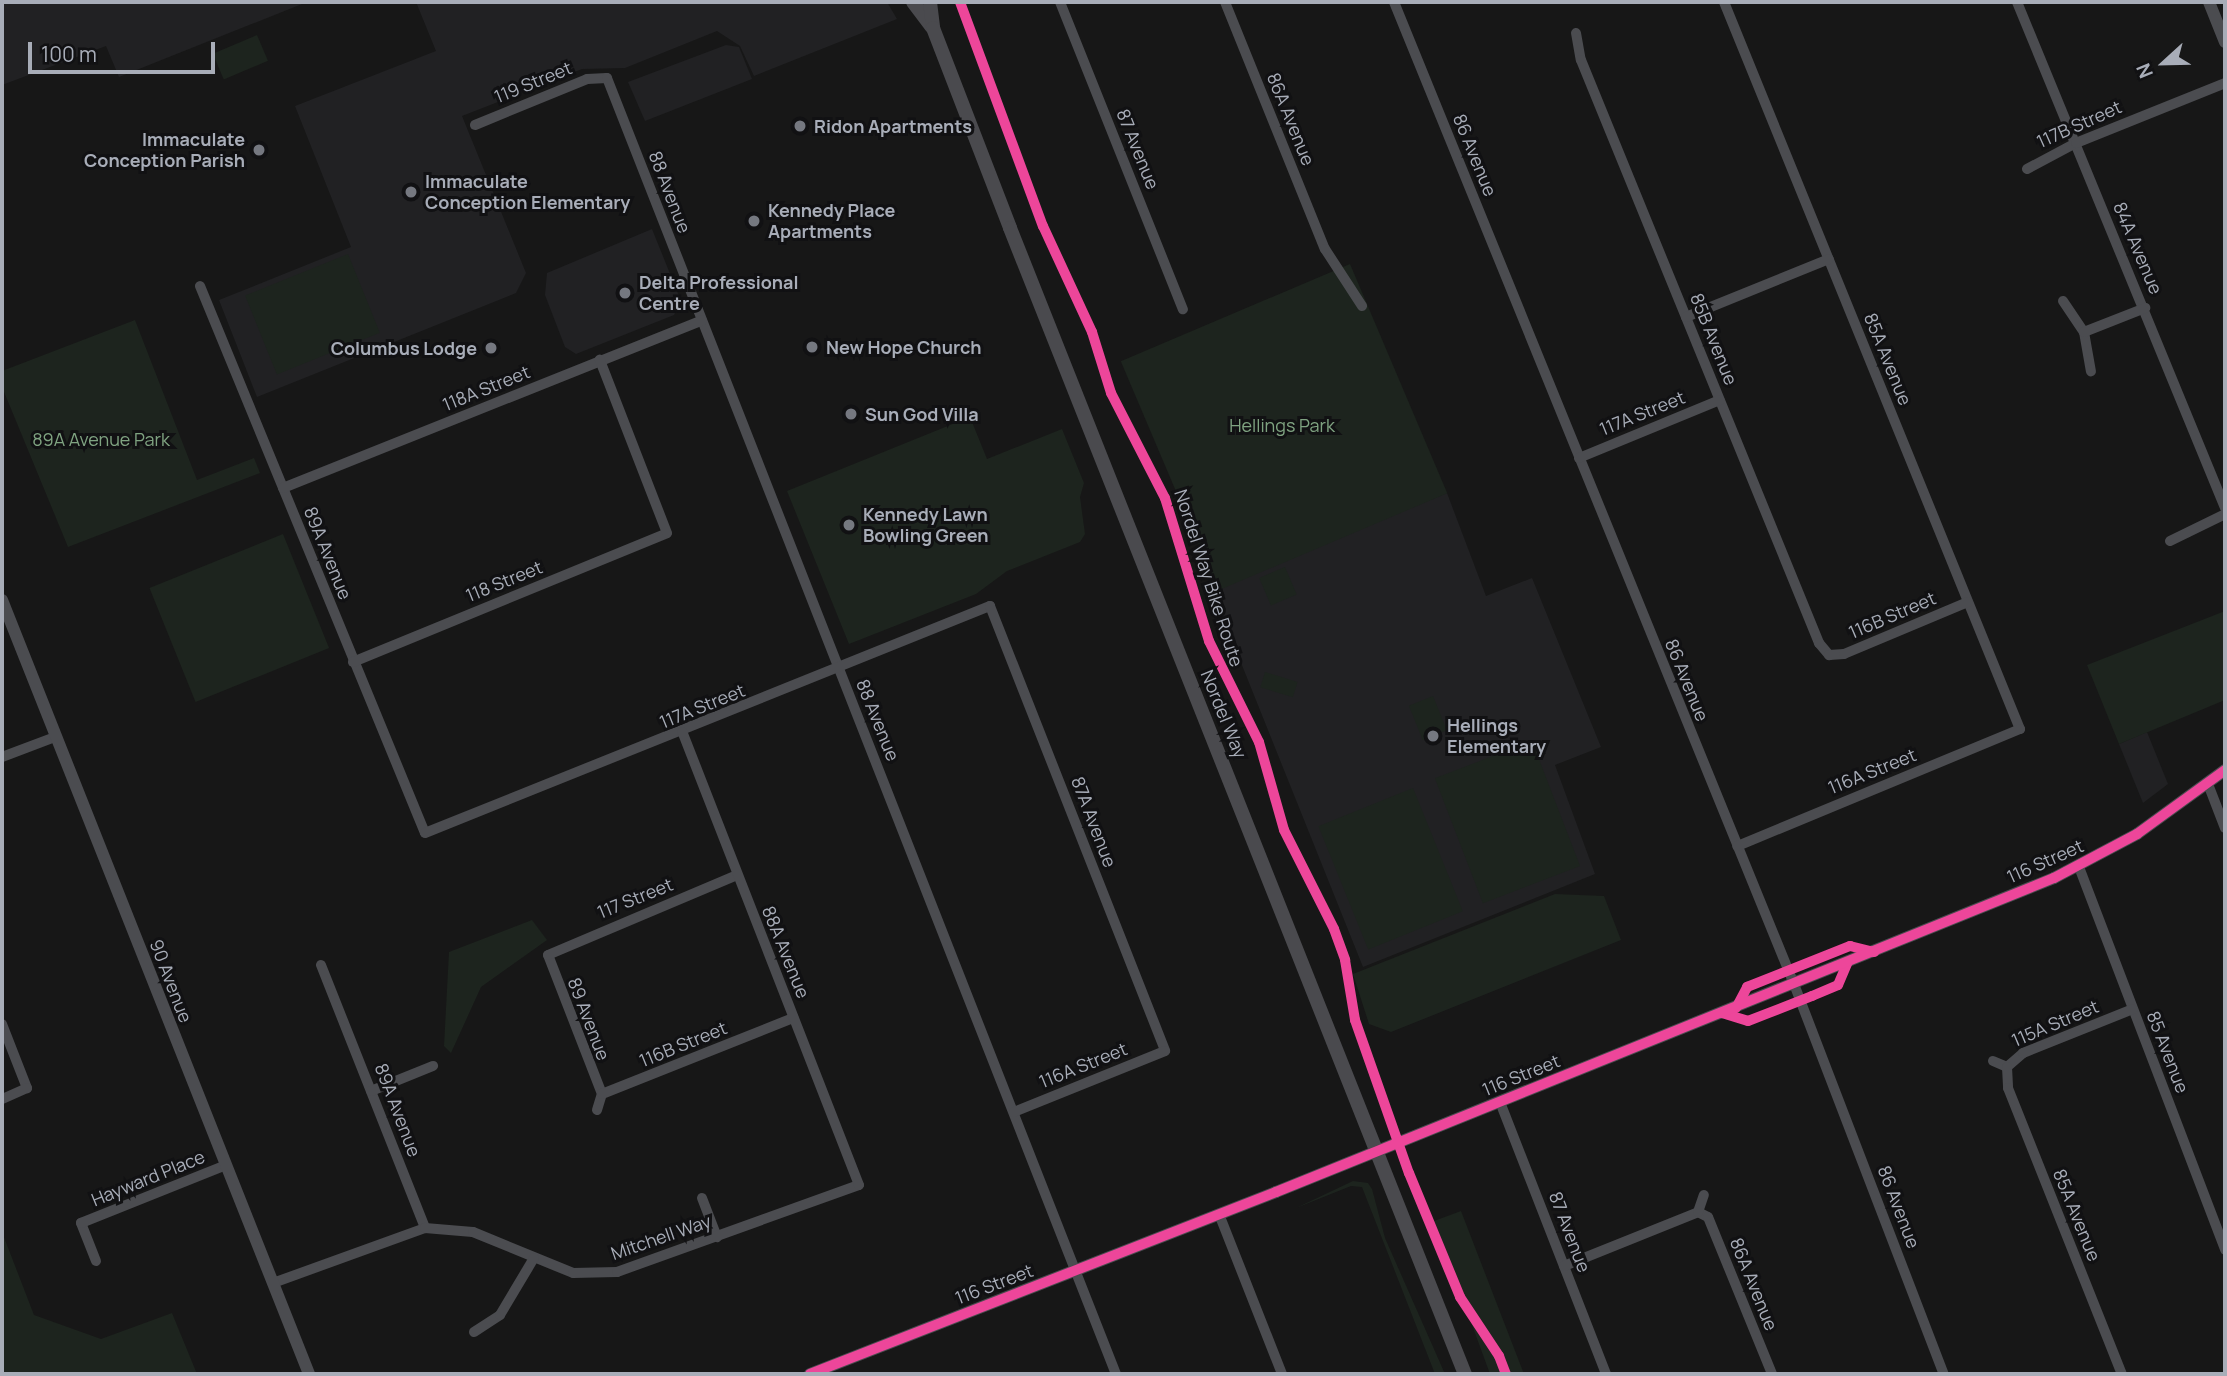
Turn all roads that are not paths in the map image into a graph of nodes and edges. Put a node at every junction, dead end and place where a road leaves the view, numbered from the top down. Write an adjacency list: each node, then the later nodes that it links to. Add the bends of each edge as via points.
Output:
1 (913, 2): 10 (main road, Nordel Way)
2 (930, 2): 10 (main road, Nordel Way)
3 (1060, 2): 23 (street, 87 Avenue)
4 (1225, 2): 21 (street, 86A Avenue, via 1325,249)
5 (1394, 2): 30 (street, 86 Avenue)
6 (1724, 2): 18 (street, 85A Avenue)
7 (2017, 2): 16 (street, 84A Avenue)
8 (2209, 2): 9 (street)
9 (2220, 15): 12 (street)
10 (933, 28): 68 (main road, Nordel Way)
11 (1576, 33): 24 (street, 85B Avenue, via 1581,60)
12 (2225, 42)
13 (607, 78): 15 (street, 119 Street, via 587,79); 25 (street, 88 Avenue)
14 (2225, 83): 16 (street, 117B Street)
15 (475, 125)
16 (2076, 143): 17 (street, 117B Street); 22 (street, 84A Avenue)
17 (2027, 169)
18 (1829, 259): 24 (street); 36 (street, 85A Avenue)
19 (200, 286): 31 (street, 89A Avenue)
20 (2063, 301): 26 (street)
21 (1362, 306)
22 (2144, 308): 26 (street); 32 (street, 84A Avenue)
23 (1183, 309)
24 (1686, 317): 29 (street, 85B Avenue)
25 (702, 320): 27 (street, 118A Street); 40 (street, 88 Avenue)
26 (2084, 332): 28 (street)
27 (600, 360): 31 (street, 118A Street); 39 (street, 118 Street, via 667,533)
28 (2091, 371)
29 (1720, 400): 30 (street, 117A Street); 38 (street, 85B Avenue, via 1819,643)
30 (1579, 458): 49 (street, 86 Avenue)
31 (283, 488): 39 (street, 89A Avenue)
32 (2225, 508)
33 (2225, 514): 34 (street)
34 (2171, 541)
35 (2, 600): 43 (street, 90 Avenue)
36 (1968, 601): 38 (street, 116B Street, via 1844,654); 41 (street, 85A Avenue)
37 (990, 606): 40 (street, 117A Street); 58 (street, 87A Avenue)
38 (1829, 655)
39 (354, 662): 48 (street, 89A Avenue)
40 (839, 670): 42 (street, 117A Street); 67 (street, 88 Avenue)
41 (2020, 729): 49 (street, 116A Street)
42 (681, 732): 48 (street, 117A Street); 51 (street, 88A Avenue)
43 (55, 737): 44 (street); 69 (street, 90 Avenue)
44 (2, 757)
45 (2225, 771): 46 (street, 116 Street)
46 (2208, 784): 47 (street); 50 (street, 116 Street, via 2137,834)
47 (2225, 828)
48 (425, 833)
49 (1737, 846): 54 (street, 86 Avenue)
50 (2079, 867): 54 (street, 116 Street); 55 (street, 85 Avenue)
51 (737, 875): 52 (street, 117 Street); 56 (street, 88A Avenue)
52 (548, 955): 63 (street, 89 Avenue)
53 (321, 965): 62 (street, 89A Avenue)
54 (1794, 984): 65 (street, 116 Street); 91 (street, 86 Avenue)
55 (2133, 1009): 61 (street, 115A Street, via 2023,1053); 77 (street, 85 Avenue)
56 (793, 1018): 63 (street, 116B Street); 70 (street, 88A Avenue)
57 (2, 1024): 64 (street, via 27,1088)
58 (1165, 1051): 67 (street, 116A Street)
59 (1993, 1061): 61 (street, 115A Street)
60 (433, 1066): 62 (street)
61 (2007, 1067): 92 (street, 85A Avenue, via 2008,1088)
62 (371, 1091): 75 (street, 89A Avenue)
63 (602, 1094): 66 (street)
64 (2, 1098)
65 (1500, 1102): 68 (street, 116 Street); 80 (street, 87 Avenue)
66 (597, 1110)
67 (1014, 1112): 81 (street, 88 Avenue)
68 (1378, 1152): 74 (street, 116 Street); 88 (main road, Nordel Way)
69 (226, 1165): 79 (street, Hayward Place, via 81,1223); 82 (street, 90 Avenue)
70 (859, 1185): 76 (street, Mitchell Way)
71 (1704, 1195): 73 (street)
72 (702, 1198): 76 (street)
73 (1698, 1212): 80 (street); 90 (street, 86A Avenue, via 1708,1217)
74 (1219, 1214): 81 (street, 116 Street); 87 (street)
75 (425, 1228): 78 (street, Mitchell Way, via 473,1232); 82 (street, Mitchell Way)
76 (717, 1237): 78 (street, Mitchell Way, via 604,1274 573,1273)
77 (2225, 1250)
78 (534, 1258): 83 (street, via 500,1315)
79 (96, 1261)
80 (1564, 1266): 89 (street, 87 Avenue)
81 (1075, 1271): 85 (street, 116 Street); 86 (street, 88 Avenue)
82 (273, 1283): 84 (street, 90 Avenue)
83 (474, 1332)
84 (309, 1374)
85 (810, 1374)
86 (1116, 1374)
87 (1282, 1374)
88 (1465, 1374)
89 (1606, 1374)
90 (1772, 1374)
91 (1942, 1374)
92 (2122, 1374)

